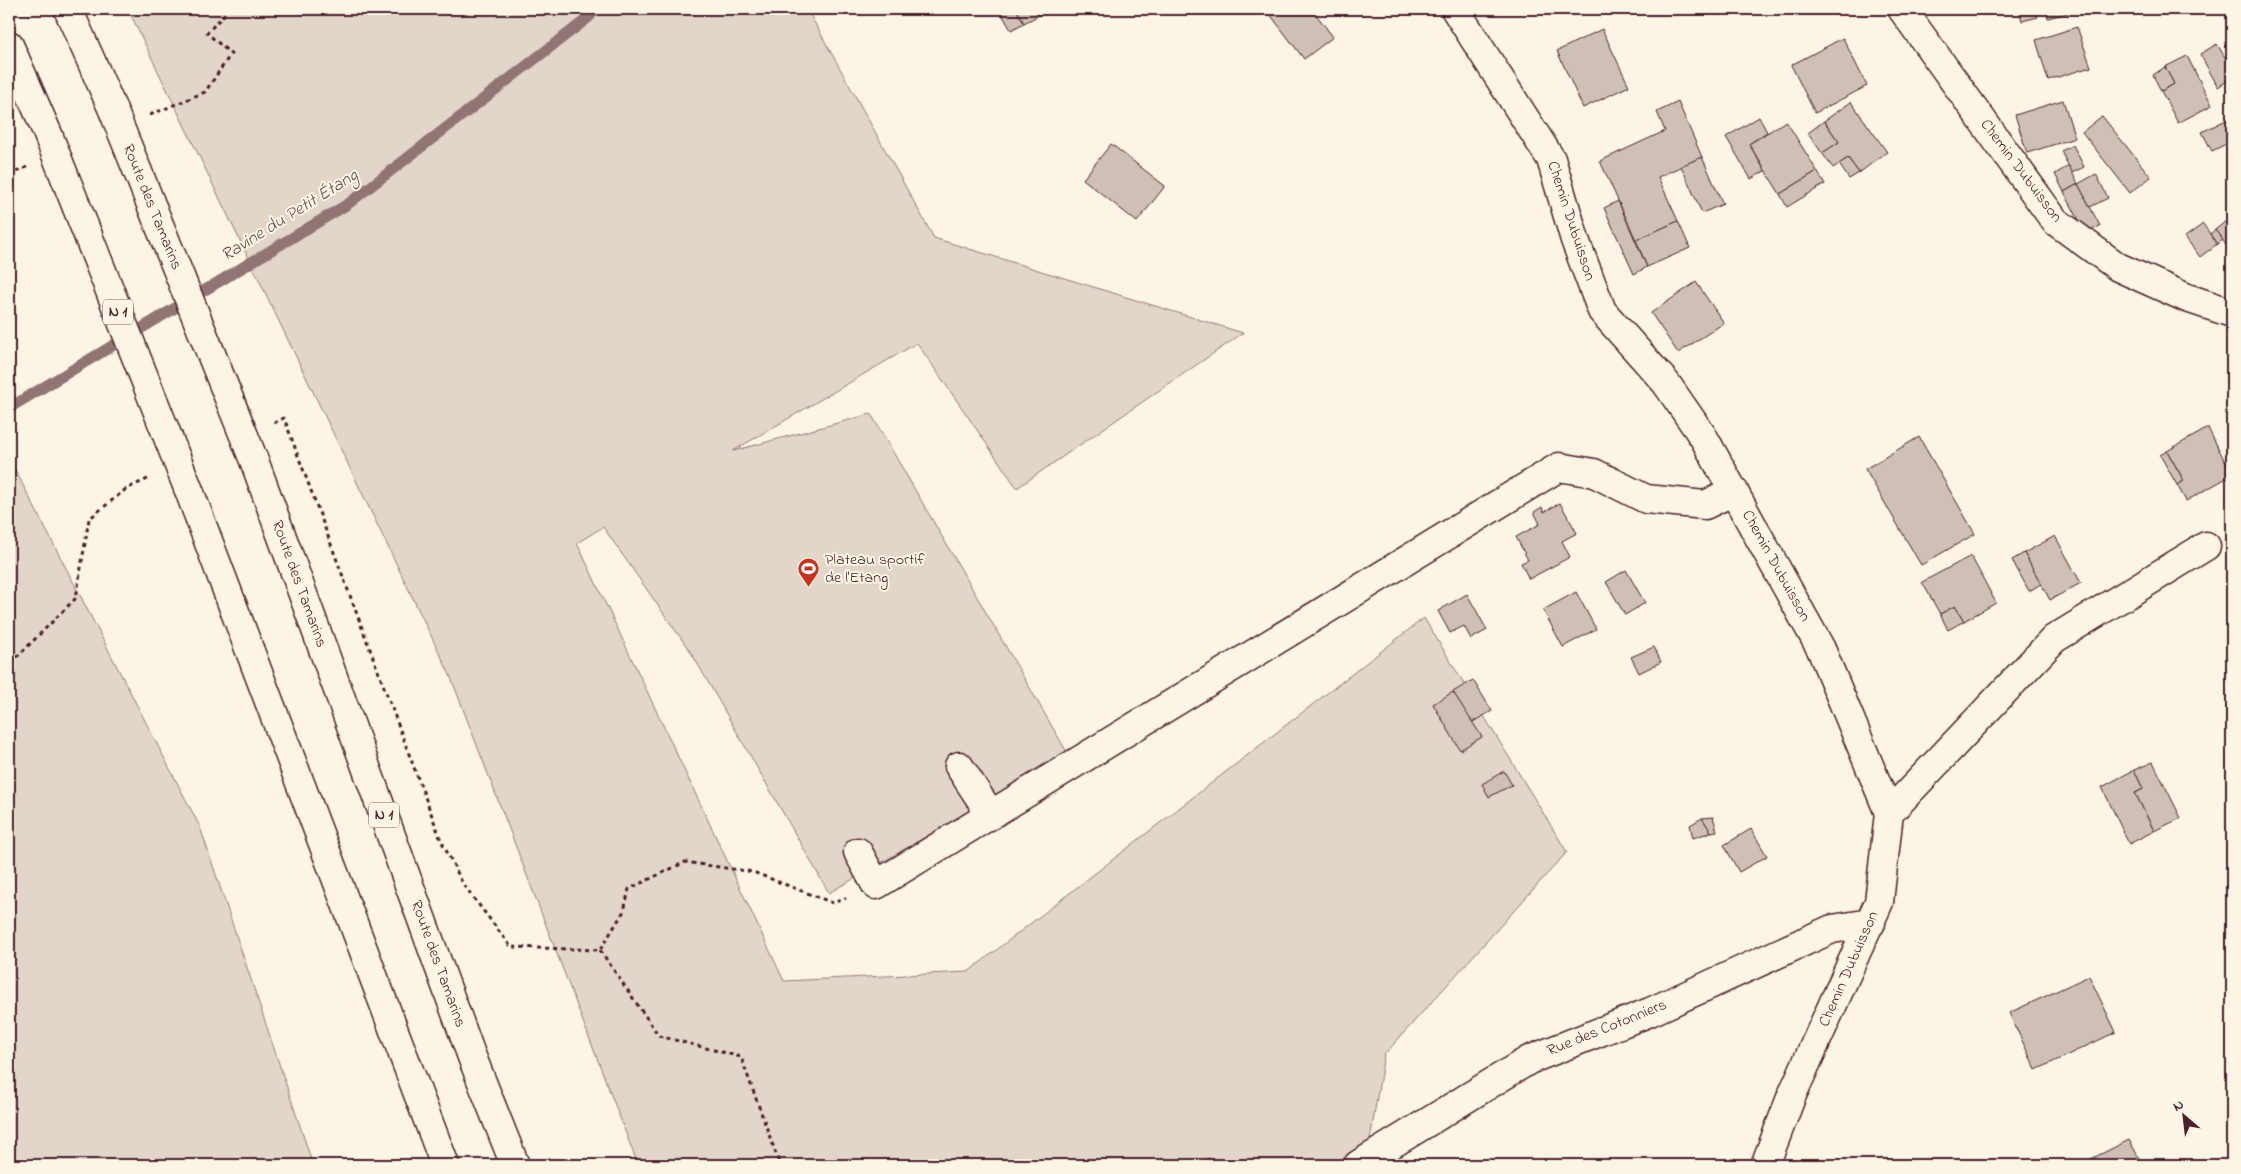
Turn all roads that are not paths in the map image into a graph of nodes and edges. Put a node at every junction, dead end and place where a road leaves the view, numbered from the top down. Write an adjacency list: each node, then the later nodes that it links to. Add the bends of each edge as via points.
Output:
1 (68, 9): 14 (main road, Route des Tamarins / N 1, bridge, via 113,110 255,463 469,1048)
2 (1455, 9): 6 (main road, Chemin Dubuisson, via 1551,159 1575,240 1602,311 1666,384 1704,438)
3 (1902, 9): 5 (main road, Chemin Dubuisson, via 2055,221 2118,267 2187,298)
4 (9, 45): 13 (main road, N 1, bridge, via 47,132 190,493)
5 (2232, 313)
6 (1734, 491): 9 (main road, Chemin Dubuisson, via 1821,648); 10 (main road, via 1705,505 1646,499 1594,473 1559,468)
7 (2206, 546): 9 (main road, via 2054,639)
8 (959, 766): 10 (main road)
9 (1889, 813): 12 (main road, Chemin Dubuisson, via 1879,902)
10 (991, 815): 11 (main road, via 876,885)
11 (858, 852)
12 (1870, 923): 15 (main road, Rue des Cotonniers, via 1832,929 1650,1012 1529,1060); 16 (main road, Chemin Dubuisson, via 1792,1095)
13 (445, 1165)
14 (515, 1165)
15 (1358, 1165)
16 (1765, 1165)

